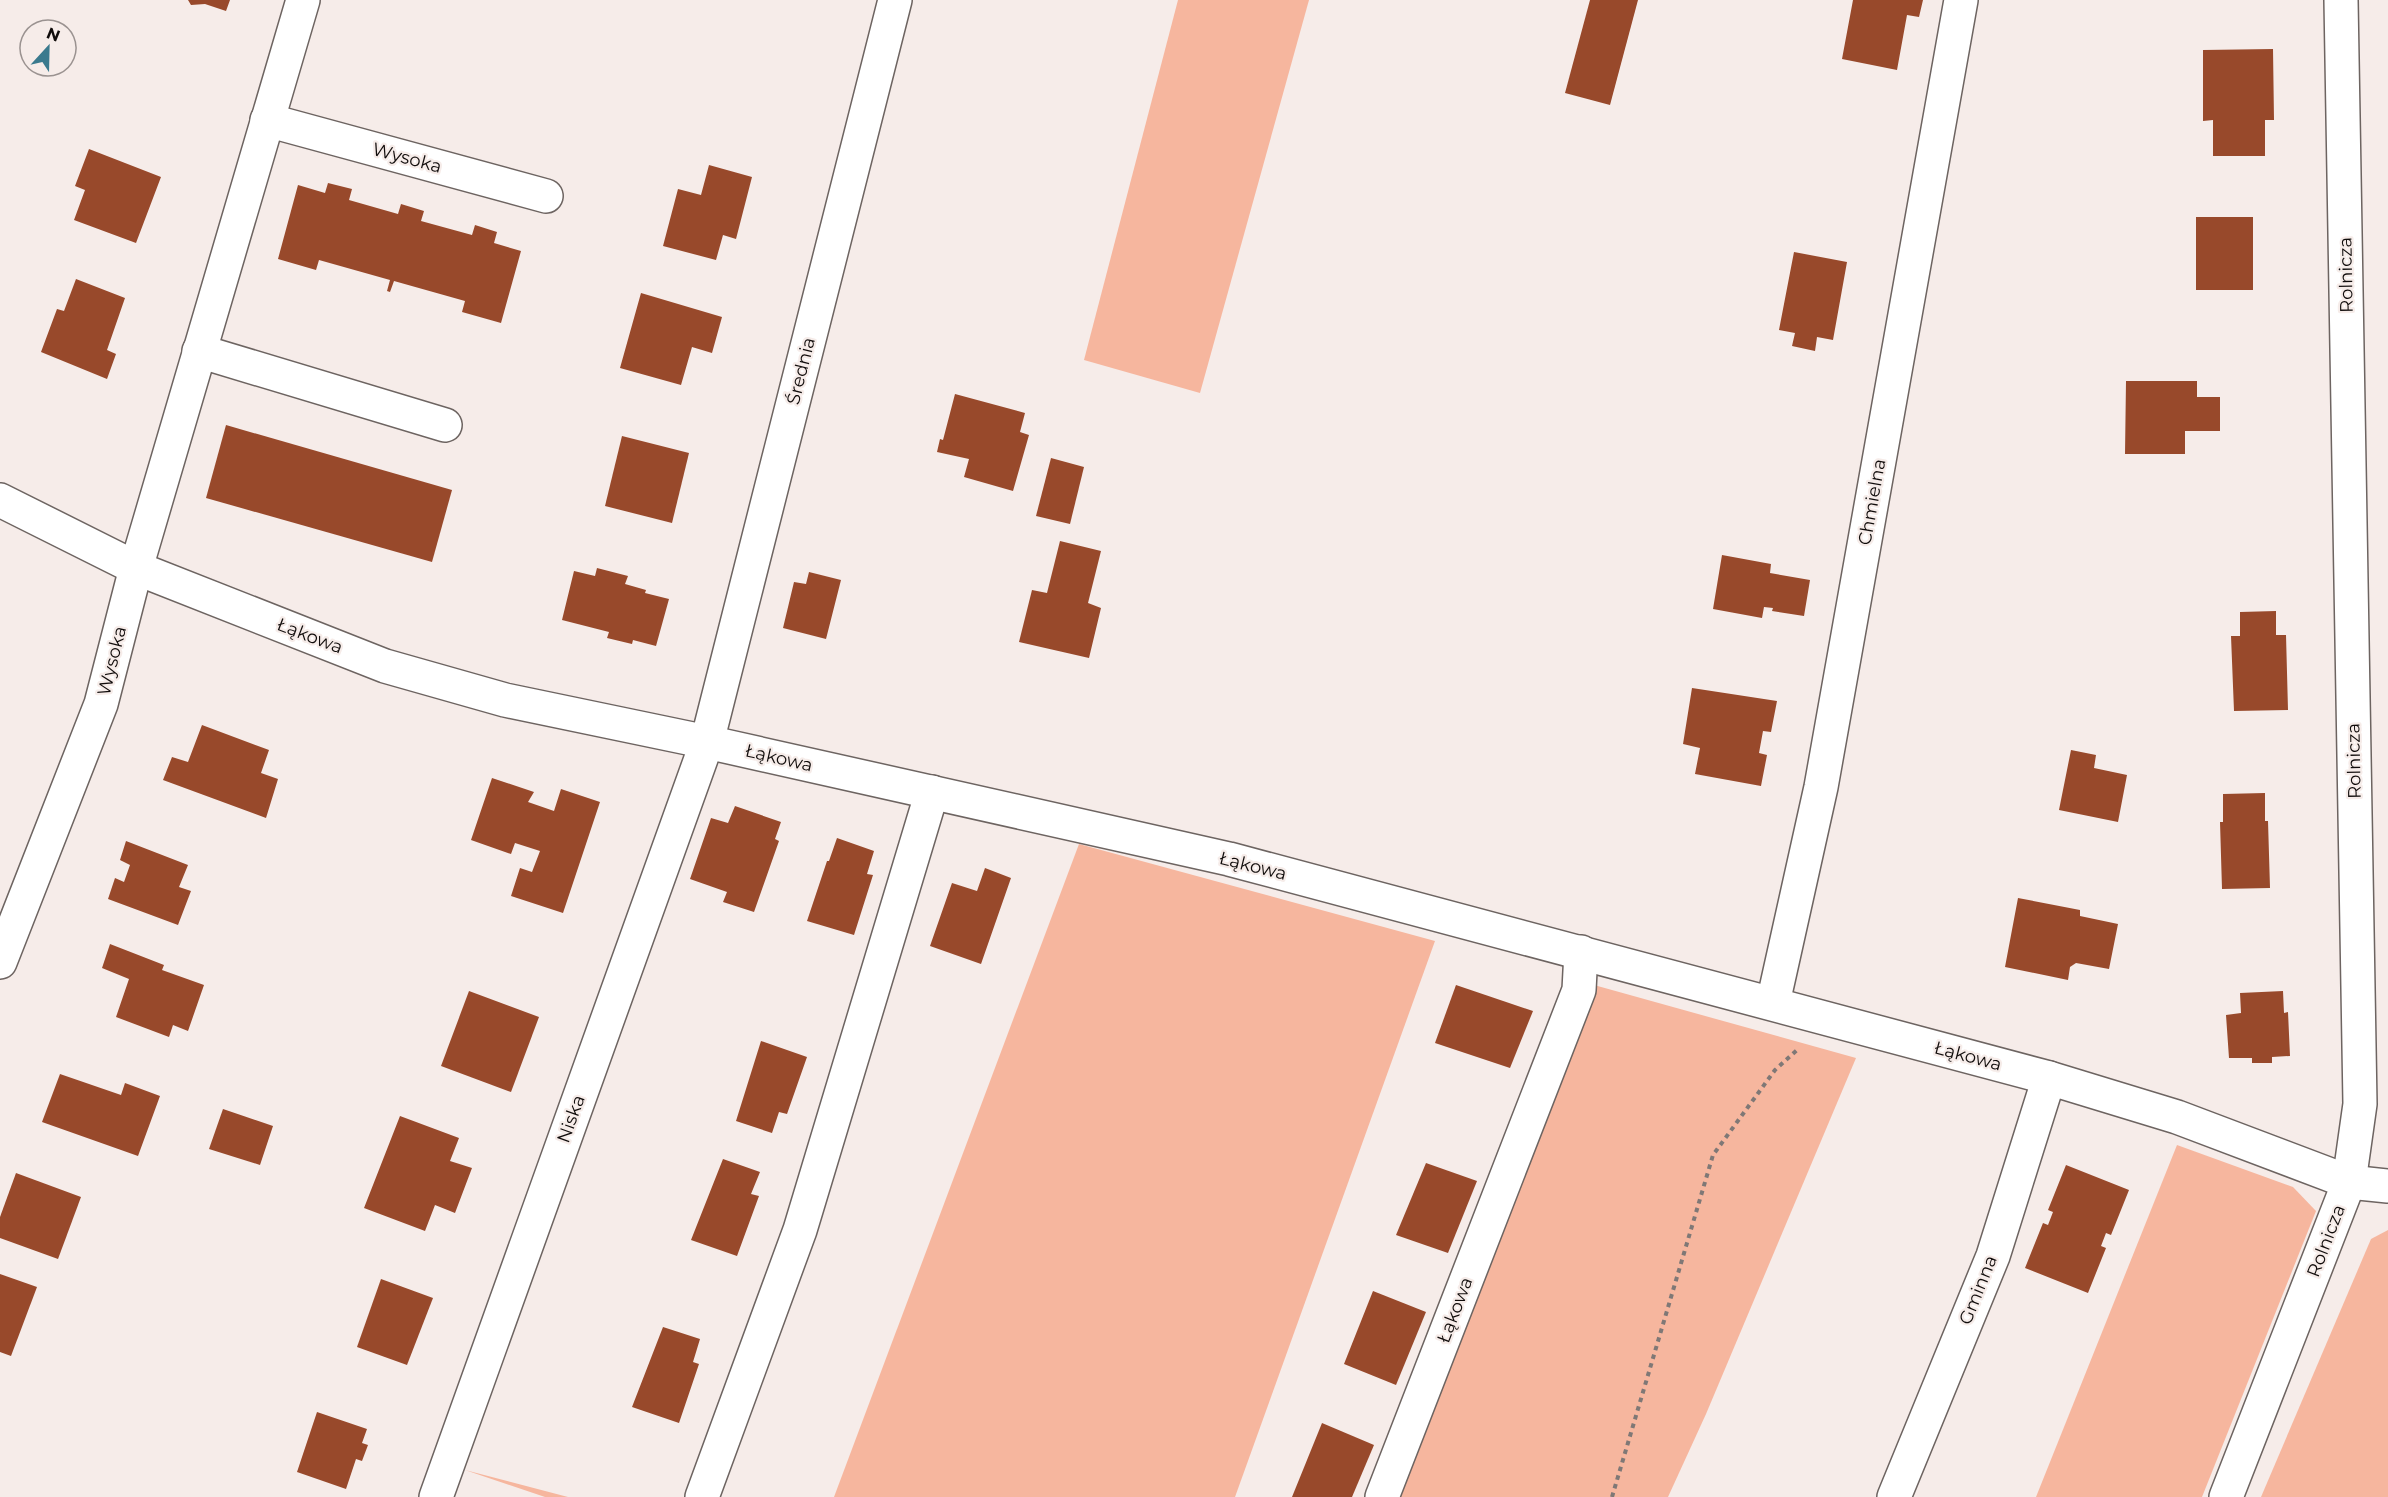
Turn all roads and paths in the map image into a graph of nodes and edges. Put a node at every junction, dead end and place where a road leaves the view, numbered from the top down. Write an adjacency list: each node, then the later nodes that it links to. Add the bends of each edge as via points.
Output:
1 (303, 0): 5 (street, Wysoka)
2 (895, 0): 11 (street, Średnia)
3 (1960, 0): 15 (street, Chmielna, via 1821,787)
4 (2341, 0): 18 (street, Rolnicza, via 2360,1104)
5 (267, 120): 6 (street, Wysoka); 7 (street, Wysoka)
6 (546, 196)
7 (199, 351): 8 (street); 10 (street, Wysoka)
8 (445, 425)
9 (0, 500): 10 (street, Łąkowa)
10 (136, 568): 11 (street, Łąkowa, via 386,666 505,700); 14 (street, Wysoka, via 101,704)
11 (707, 742): 12 (street, Łąkowa); 20 (street, Niska)
12 (932, 792): 13 (street, Łąkowa, via 1229,859); 21 (street, via 800,1230)
13 (1581, 952): 15 (street, Łąkowa); 22 (street, Łąkowa, via 1579,990)
14 (0, 962)
15 (1773, 1003): 16 (street, Łąkowa)
16 (1830, 1019): 17 (street, Łąkowa); 23 (path, via 1775,1070 1713,1155)
17 (2049, 1078): 18 (street, Łąkowa, via 2177,1117); 24 (street, Gminna, via 1993,1256)
18 (2349, 1182): 19 (street, Łąkowa); 25 (street, Rolnicza)
19 (2388, 1186)
20 (436, 1497)
21 (702, 1497)
22 (1382, 1497)
23 (1612, 1497)
24 (1894, 1497)
25 (2226, 1497)

